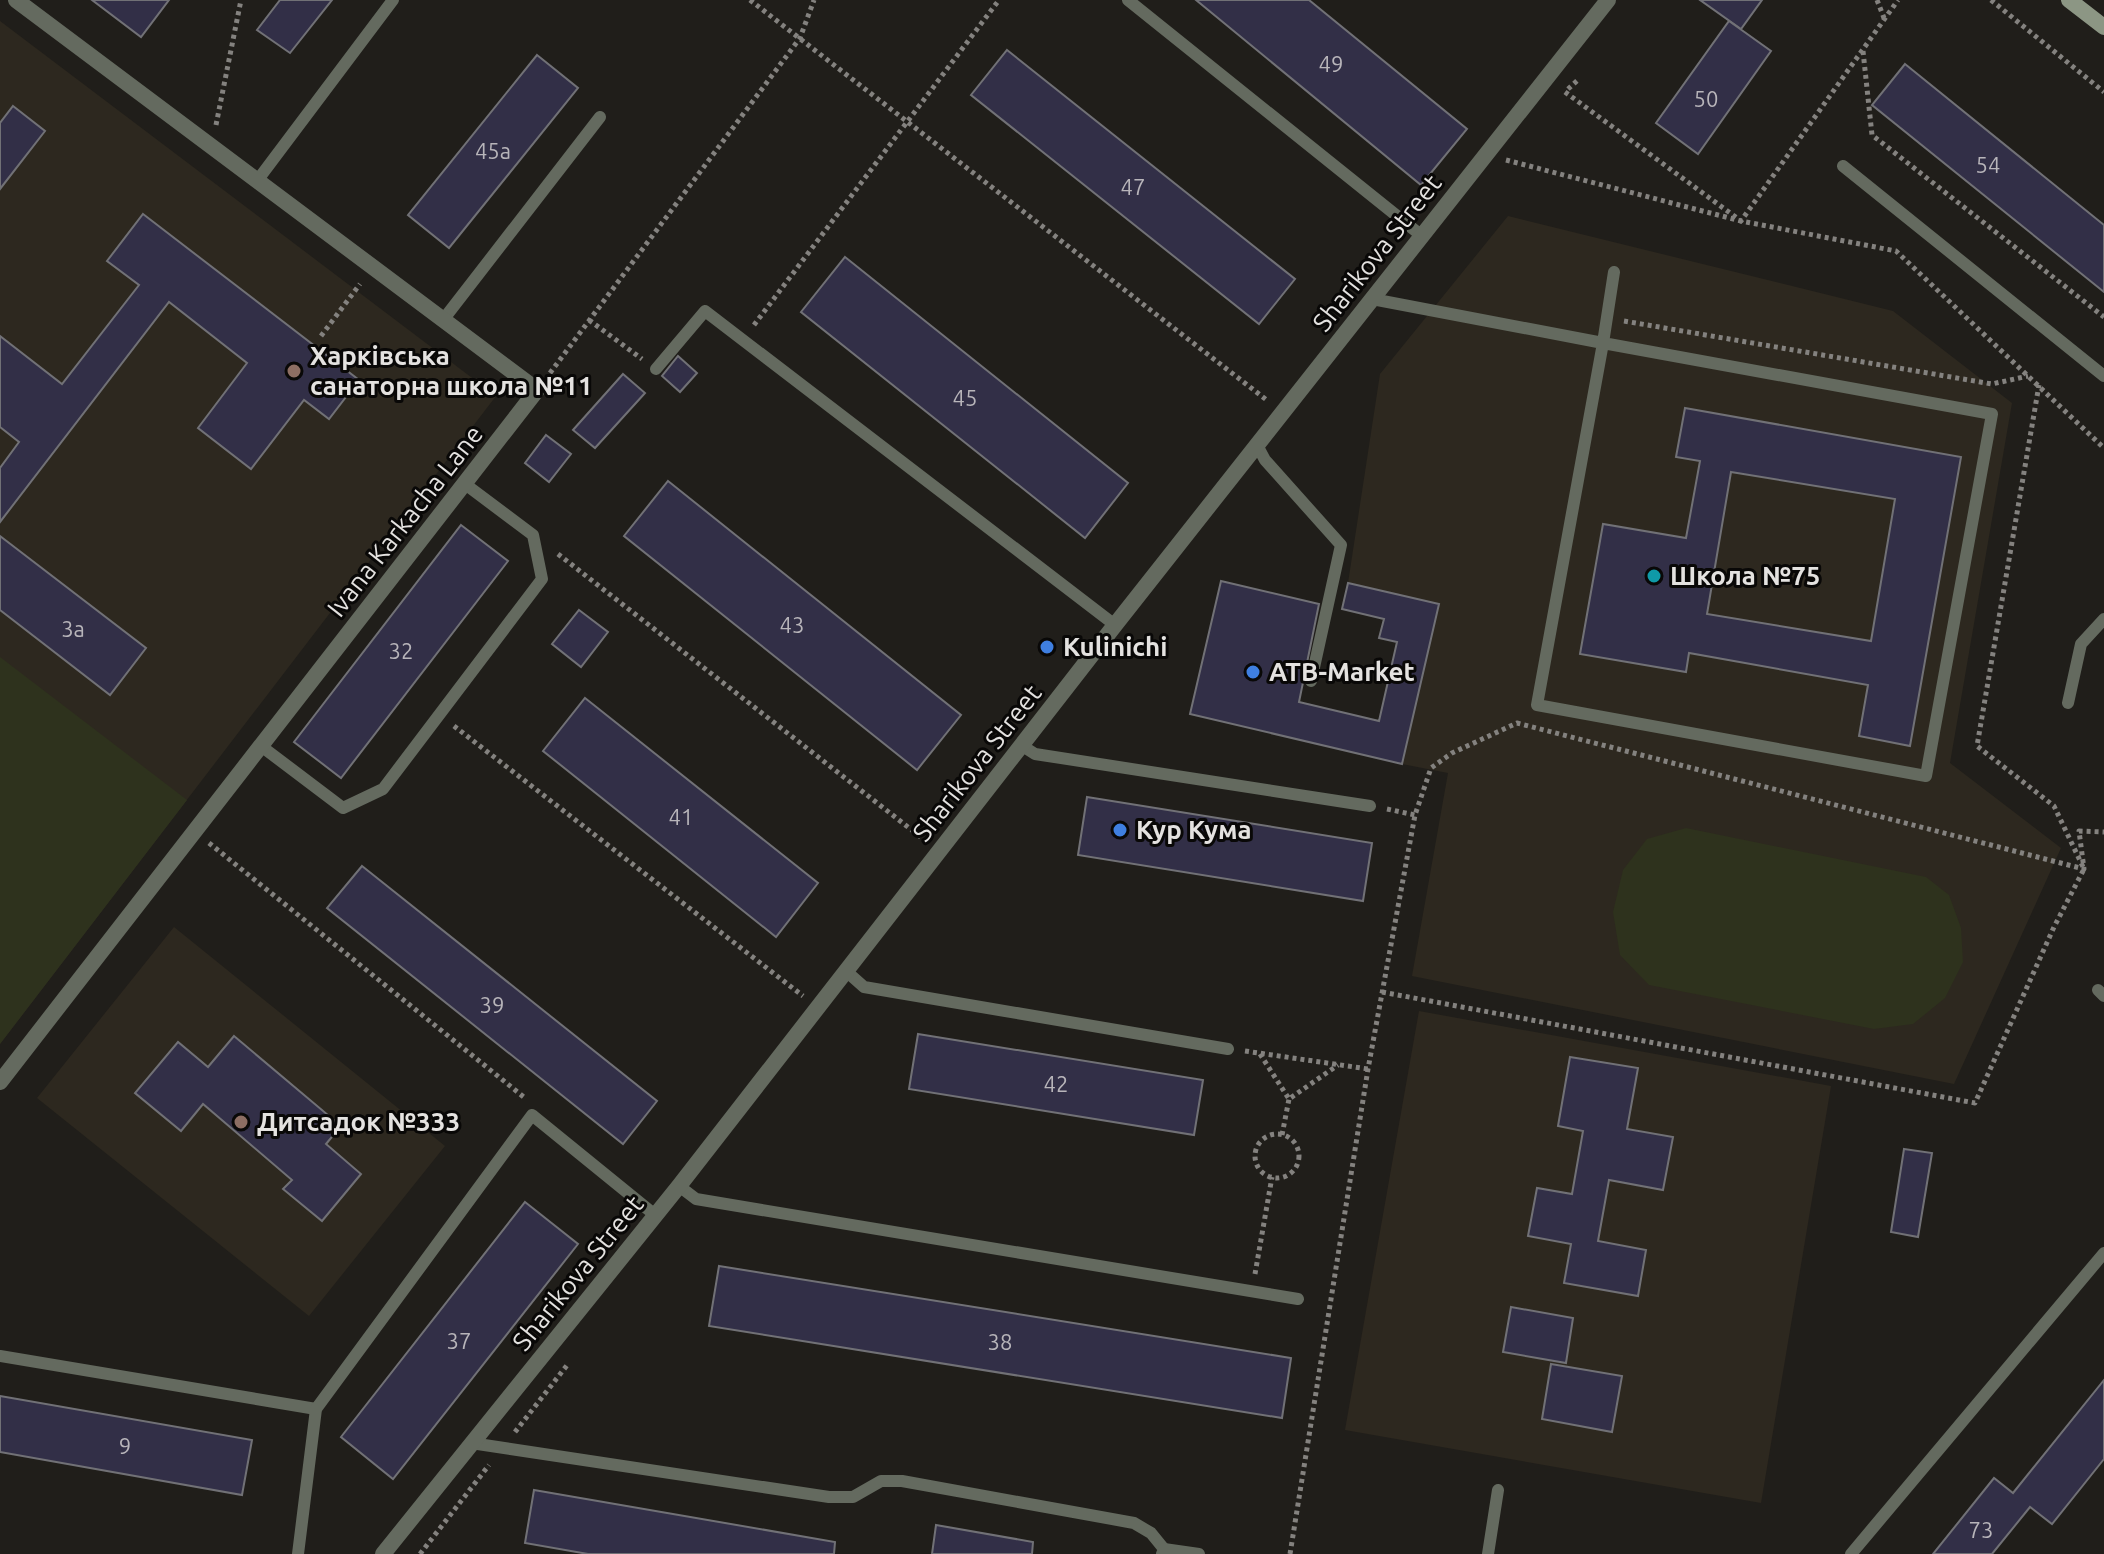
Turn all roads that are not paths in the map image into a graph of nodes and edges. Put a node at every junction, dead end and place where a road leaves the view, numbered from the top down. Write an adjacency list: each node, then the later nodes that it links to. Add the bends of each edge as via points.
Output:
1 (16, 0): 9 (street)
2 (393, 0): 9 (lane)
3 (1128, 0): 10 (lane)
4 (1608, 0): 10 (street, Sharikova Street)
5 (2069, 0): 6 (street)
6 (2104, 27)
7 (600, 117): 13 (lane)
8 (1843, 166): 16 (lane)
9 (257, 181): 13 (street)
10 (1422, 236): 12 (street, Sharikova Street)
11 (1614, 272): 14 (lane)
12 (1372, 299): 14 (lane); 17 (street, Sharikova Street)
13 (443, 320): 18 (street, Ivana Karkacha Lane, via 537,390)
14 (1603, 343): 14 (lane, via 1537,705 1926,776 1992,414)
15 (656, 369): 20 (lane, via 705,311)
16 (2104, 376)
17 (1257, 445): 20 (street, Sharikova Street); 21 (lane, via 1341,545)
18 (465, 484): 24 (street, Ivana Karkacha Lane); 24 (lane, via 533,535 542,579 383,789 343,808)
19 (2104, 619): 22 (lane, via 2081,644)
20 (1115, 625): 23 (street, Sharikova Street)
21 (1311, 681)
22 (2068, 703)
23 (1021, 745): 25 (lane, via 1035,754); 26 (street, Sharikova Street)
24 (261, 746): 28 (street, Ivana Karkacha Lane)
25 (1370, 806)
26 (846, 971): 27 (lane, via 864,987); 29 (street, Sharikova Street)
27 (1228, 1049)
28 (0, 1082)
29 (679, 1186): 30 (street, Sharikova Street); 32 (lane, via 696,1199)
30 (655, 1215): 34 (lane, via 532,1115); 35 (street, Sharikova Street)
31 (2104, 1253): 42 (lane)
32 (1298, 1299)
33 (0, 1356): 34 (lane)
34 (316, 1409): 38 (lane)
35 (471, 1443): 37 (lane, via 829,1497 853,1497 881,1481 902,1481 1134,1523 1151,1533); 39 (street, Sharikova Street)
36 (1498, 1490): 41 (lane)
37 (1163, 1551): 40 (lane)
38 (298, 1554)
39 (383, 1554)
40 (1199, 1554)
41 (1488, 1554)
42 (1851, 1554)

